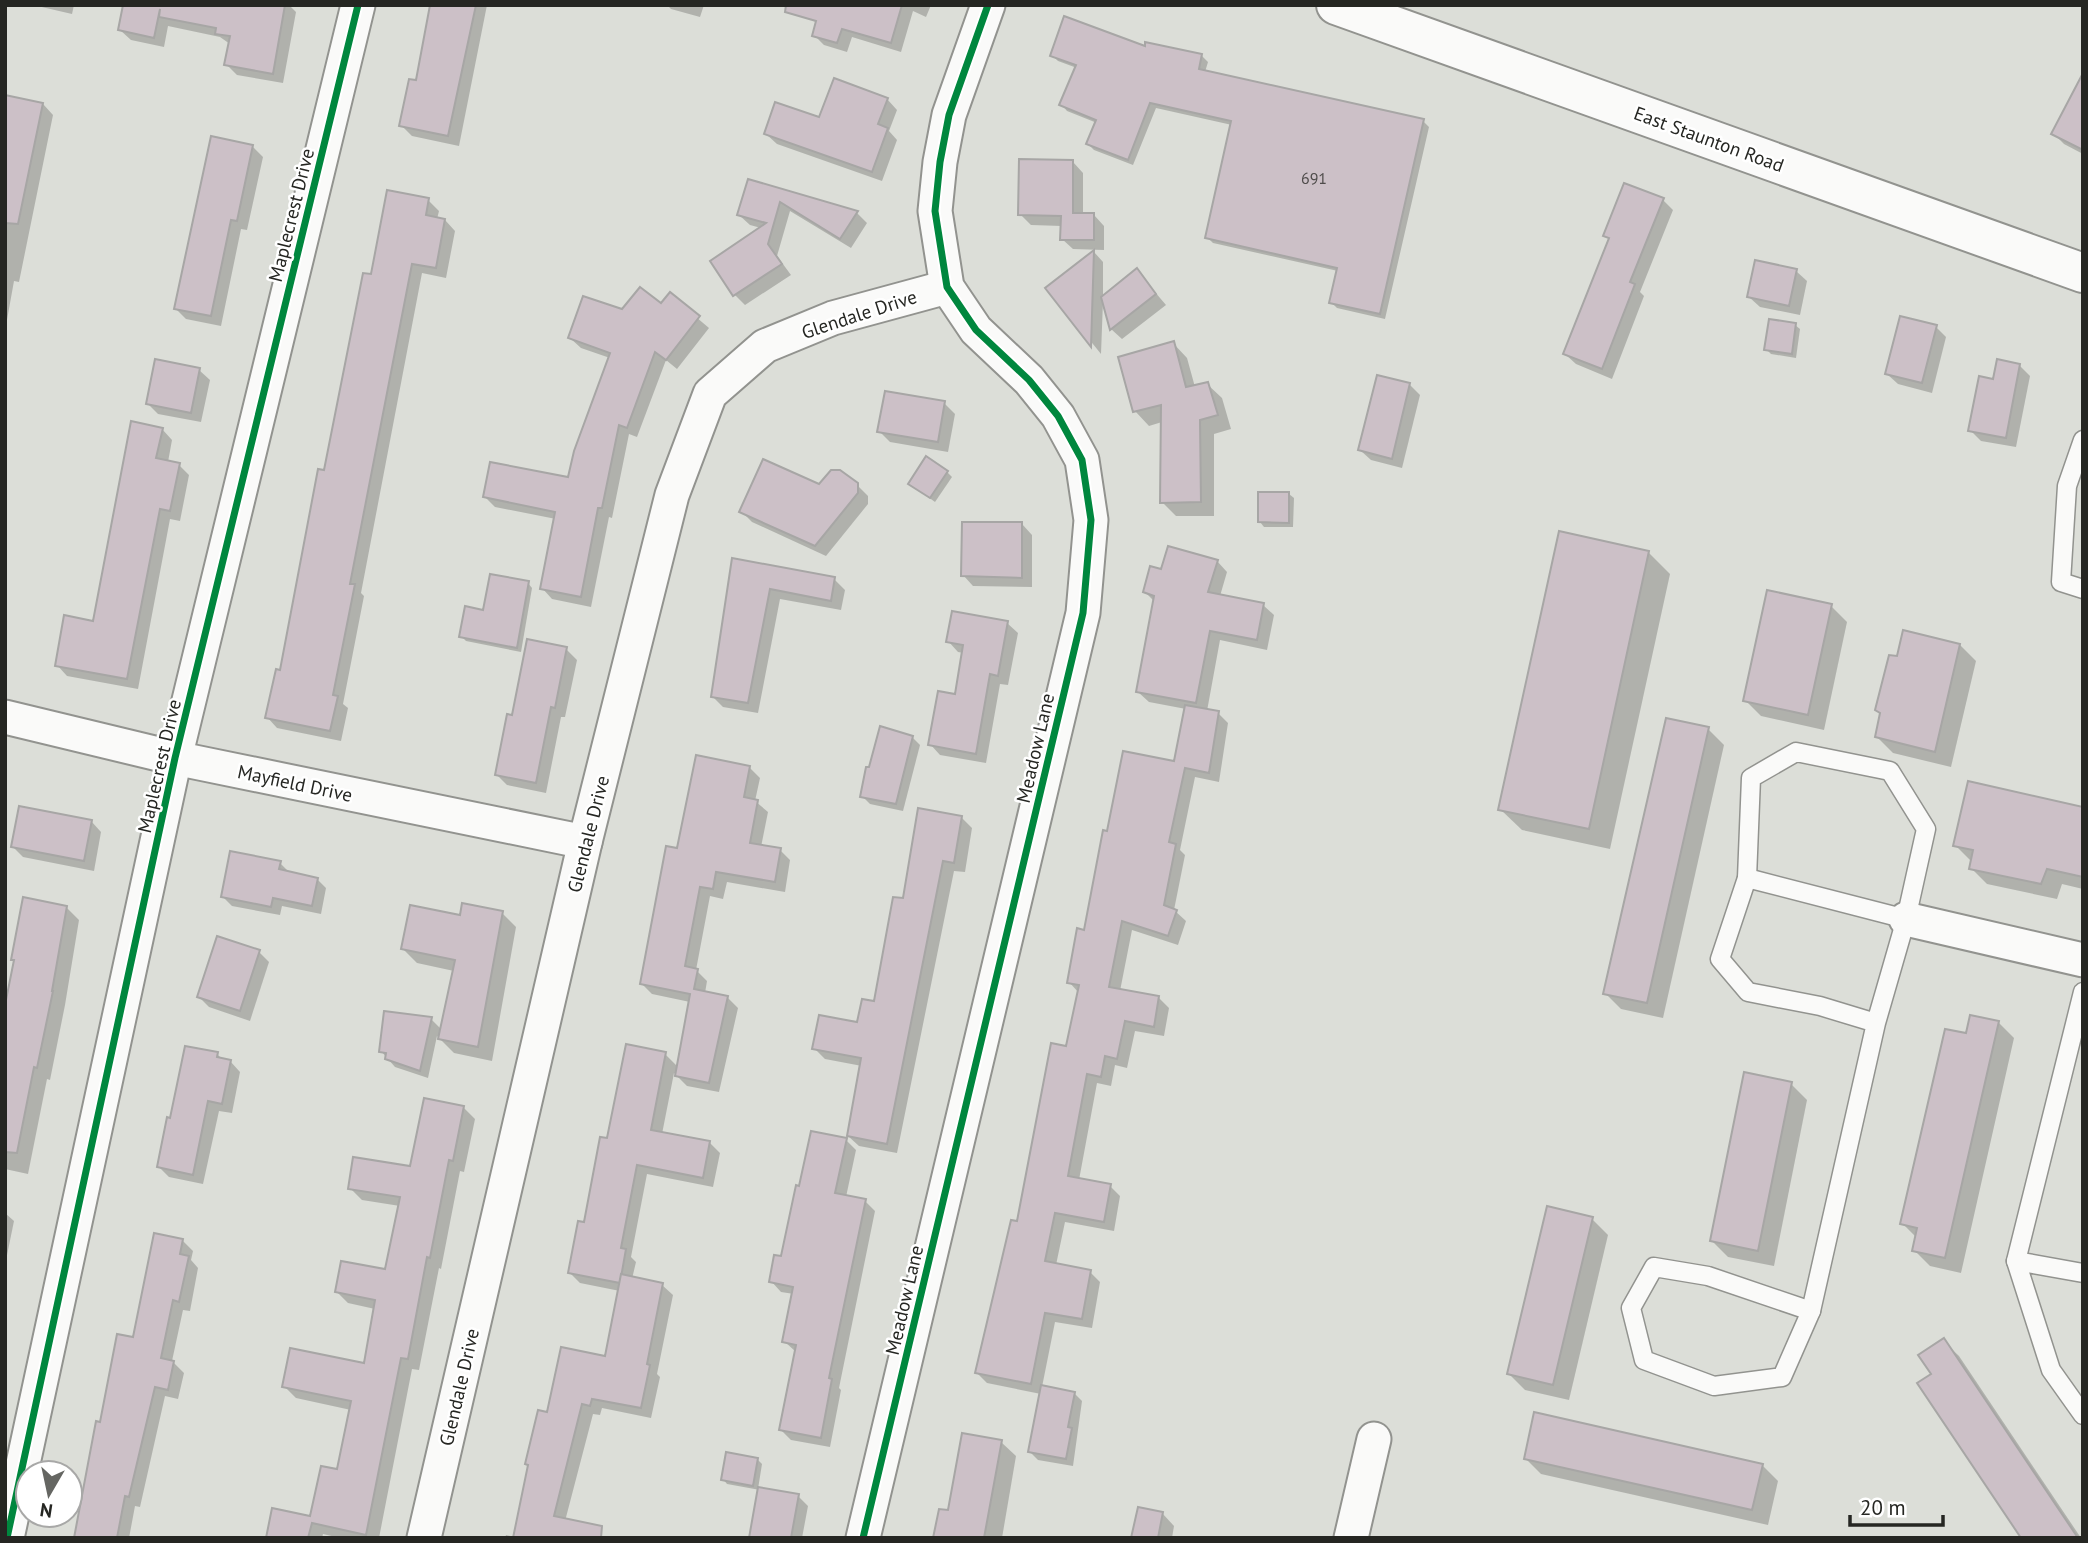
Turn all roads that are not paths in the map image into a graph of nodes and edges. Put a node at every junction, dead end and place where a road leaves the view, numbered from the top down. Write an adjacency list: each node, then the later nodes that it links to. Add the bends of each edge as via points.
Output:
1 (358, 5): 9 (street, Maplecrest Drive)
2 (988, 5): 5 (street, Meadow Lane, via 949,115 940,162 935,211)
3 (1336, 5): 4 (main road, East Staunton Road)
4 (2083, 273)
5 (947, 287): 10 (street, Glendale Drive, via 833,318 765,346 710,394 672,495); 23 (street, Meadow Lane, via 976,330 1029,380 1058,416 1082,460 1091,520 1083,613)
6 (2083, 440): 7 (lane, via 2067,486 2061,582)
7 (2083, 589)
8 (5, 718): 9 (street, Mayfield Drive)
9 (175, 758): 10 (street, Mayfield Drive); 21 (street, Maplecrest Drive)
10 (585, 842): 22 (street, Glendale Drive)
11 (1747, 878): 12 (lane); 12 (lane, via 1751,778 1796,752 1890,771 1926,829); 15 (lane, via 1720,959 1748,992)
12 (1906, 919): 13 (street); 15 (lane)
13 (2083, 961)
14 (2083, 992): 16 (lane)
15 (1876, 1023): 18 (lane)
16 (2017, 1261): 17 (lane); 19 (lane, via 2051,1370)
17 (2083, 1273)
18 (1811, 1311): 18 (lane, via 1782,1377 1714,1385 1644,1360 1631,1308 1654,1267 1708,1276)
19 (2083, 1415)
20 (1374, 1439): 24 (street)
21 (7, 1538)
22 (424, 1538)
23 (863, 1538)
24 (1351, 1538)

